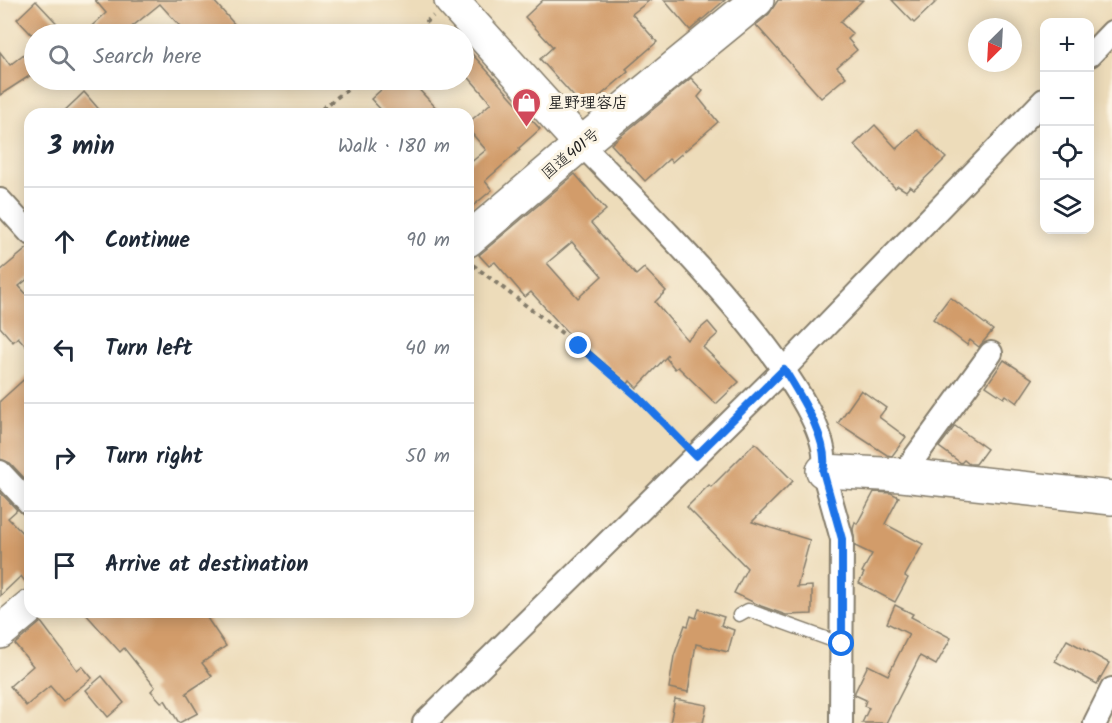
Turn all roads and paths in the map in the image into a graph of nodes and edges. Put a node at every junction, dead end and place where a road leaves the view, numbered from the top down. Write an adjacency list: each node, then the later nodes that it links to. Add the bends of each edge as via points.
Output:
1 (451, 0): 3 (main road)
2 (758, 0): 10 (main road, 国道401号)
3 (472, 24)
4 (474, 26): 10 (main road)
5 (1112, 32): 6 (street)
6 (1094, 50)
7 (347, 90): 9 (path)
8 (1040, 104): 16 (street)
9 (323, 108)
10 (580, 144): 13 (main road, 国道401号); 16 (street, via 710,279)
11 (0, 200): 12 (street)
12 (24, 226)
13 (474, 235)
14 (474, 266): 17 (path, via 579,346 638,397)
15 (991, 353): 20 (street)
16 (784, 369): 17 (street); 18 (street, via 810,410 826,460)
17 (696, 456): 28 (street)
18 (823, 471): 20 (main road); 26 (street, via 842,539)
19 (0, 472): 21 (street)
20 (902, 475): 22 (main road)
21 (24, 498)
22 (1112, 498)
23 (24, 612): 25 (main road)
24 (739, 615): 26 (lane, via 748,610)
25 (0, 632)
26 (842, 644): 29 (street)
27 (1112, 689): 30 (street)
28 (424, 723)
29 (841, 723)
30 (1095, 723)

